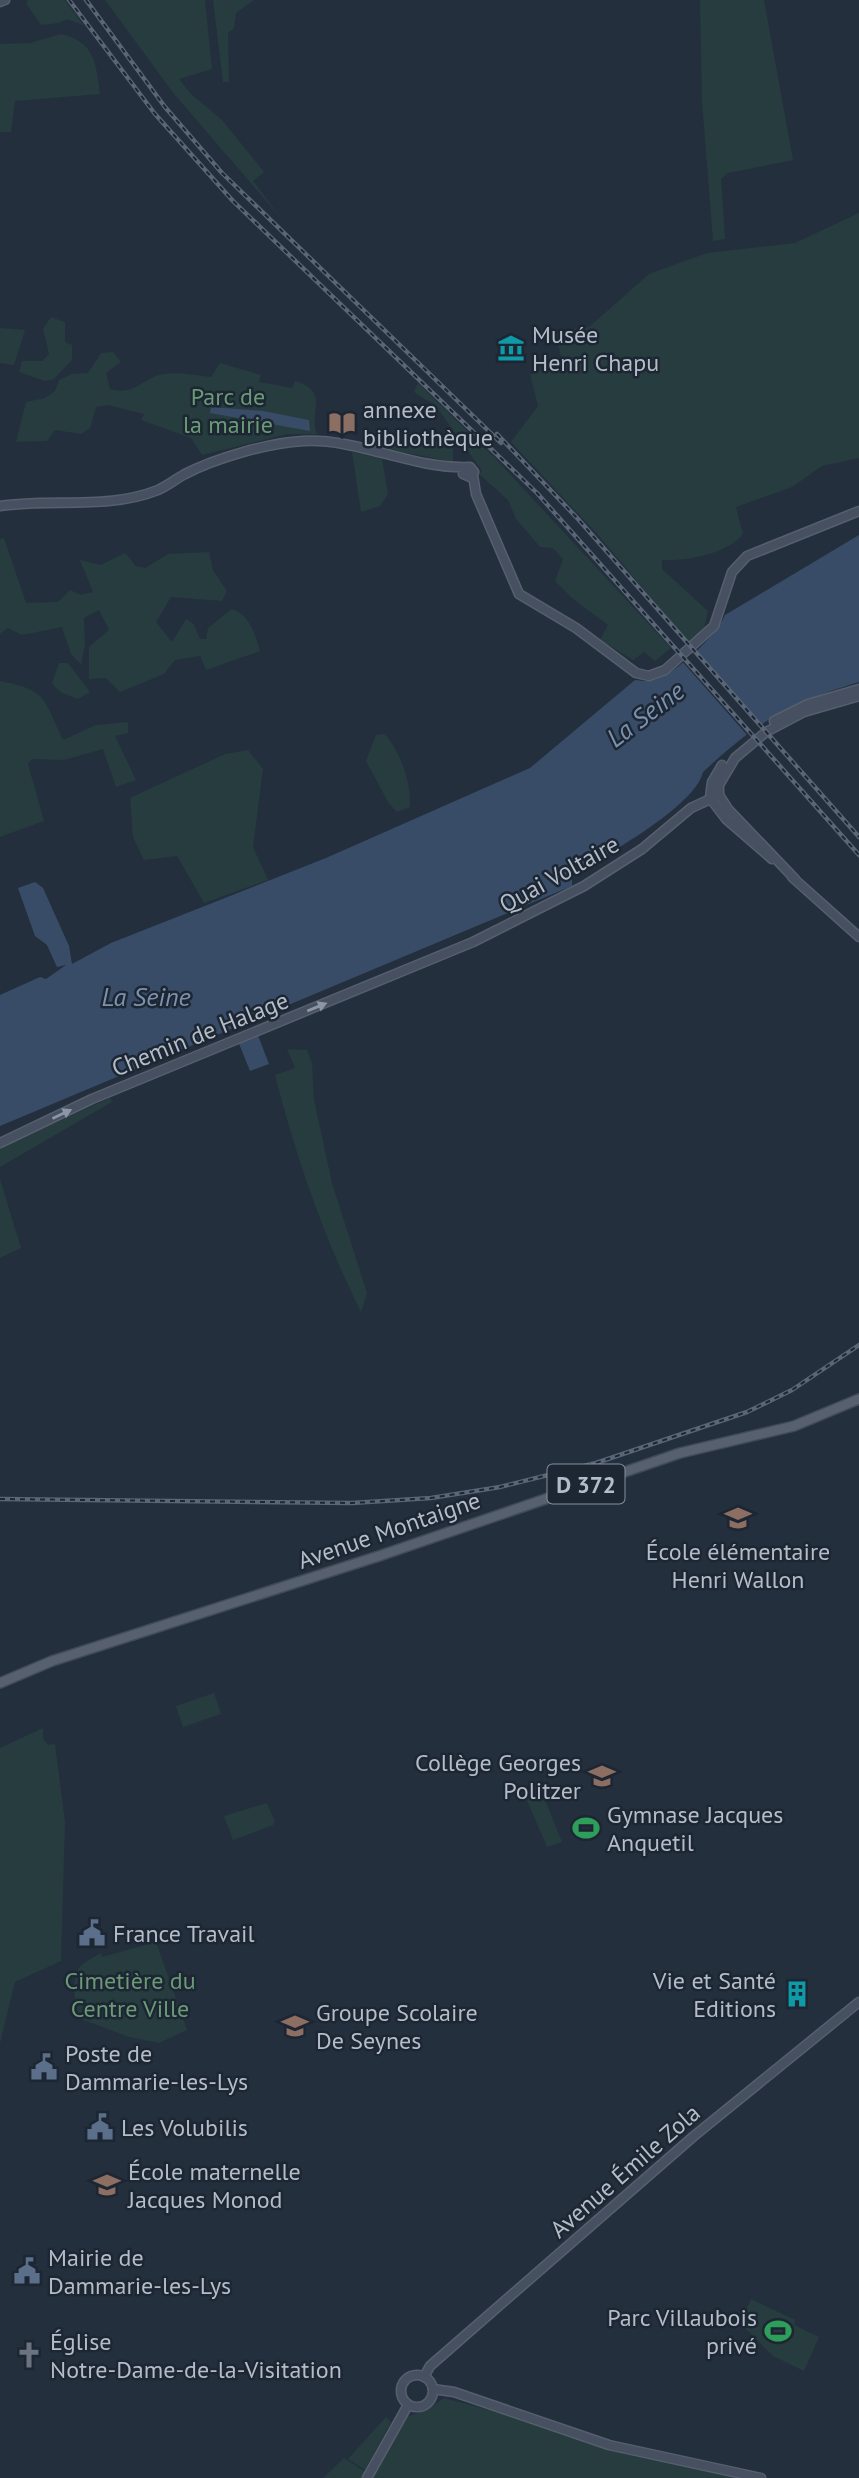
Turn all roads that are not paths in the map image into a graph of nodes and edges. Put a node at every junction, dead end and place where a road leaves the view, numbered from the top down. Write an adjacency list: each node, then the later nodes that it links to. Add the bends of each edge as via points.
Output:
1 (0, 506): 2 (street, via 110,501 158,490 186,473 230,457 301,441 322,441 468,472 523,598 576,628 643,676 656,675 704,637 720,616 732,572 747,556)
2 (859, 511)
3 (859, 689): 5 (street, via 795,710 757,733 723,765 712,782)
4 (859, 696): 5 (street, via 804,712 766,732 724,773)
5 (715, 796): 6 (street, via 726,819); 7 (street, Quai Voltaire, via 691,808 642,849 584,886)
6 (859, 937)
7 (416, 966): 8 (street, Chemin de Halage, one-way to 7, via 92,1099)
8 (0, 1143)
9 (859, 1399): 10 (main road, Avenue Montaigne / D 372, via 794,1426 680,1453 52,1661)
10 (0, 1683)
11 (859, 2003): 12 (street, Avenue Émile Zola, via 646,2178 436,2361)
12 (424, 2377): 13 (street); 14 (street, via 410,2376 402,2384 401,2396)
13 (433, 2389): 14 (street, via 426,2405); 16 (street, via 610,2445)
14 (408, 2405): 15 (street)
15 (367, 2478)
16 (761, 2478)

